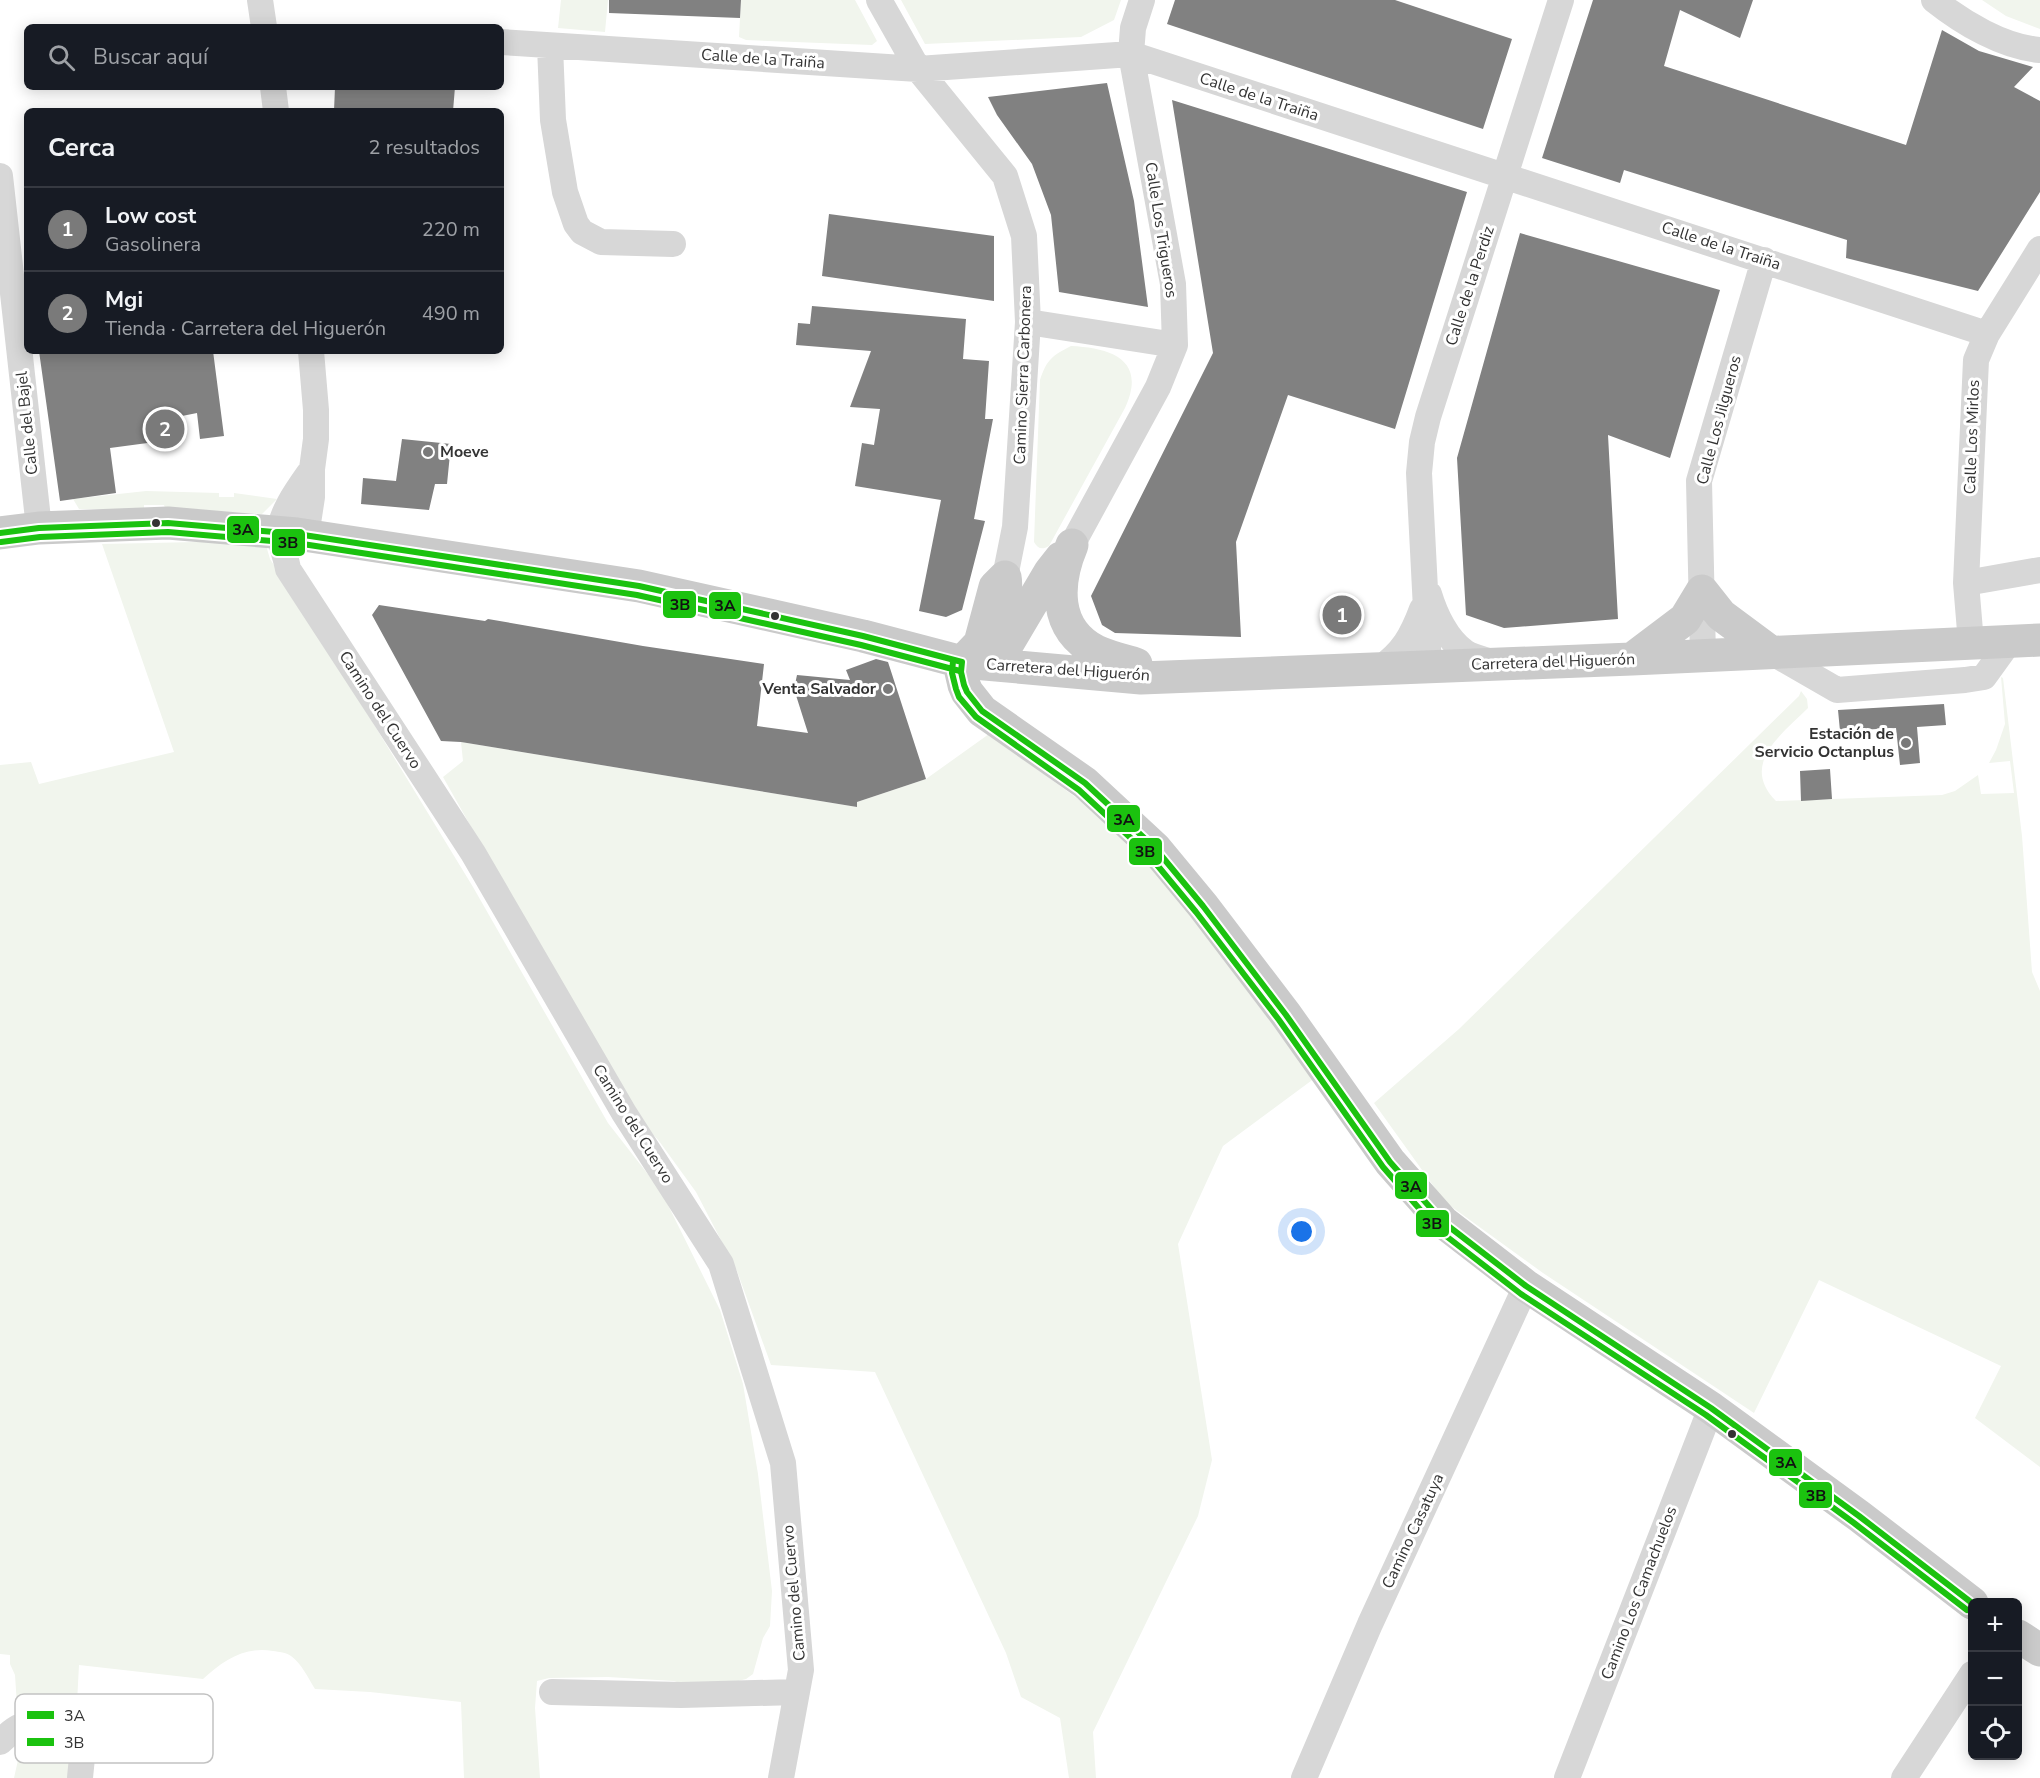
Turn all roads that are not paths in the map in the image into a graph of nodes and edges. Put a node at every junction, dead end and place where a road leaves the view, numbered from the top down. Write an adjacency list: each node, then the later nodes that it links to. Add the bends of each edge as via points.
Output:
1 (260, 0): 6 (street)
2 (879, 0): 11 (street, Camino Sierra Carbonera)
3 (1142, 0): 10 (street, Calle Los Trigueros, via 1133,28)
4 (1561, 0): 15 (street, Calle de la Perdiz)
5 (1934, 0): 9 (street, via 1959,20 1998,39)
6 (267, 24)
7 (504, 42): 8 (street, Calle de la Traiña)
8 (550, 46): 11 (street, Calle de la Traiña); 16 (street, via 553,120 565,192 576,224 601,242)
9 (2040, 50)
10 (1131, 54): 11 (street, Calle de la Traiña); 15 (street, Calle de la Traiña); 21 (street, Calle Los Trigueros, via 1173,284)
11 (918, 69): 19 (street, Camino Sierra Carbonera, via 1005,176 1024,236)
12 (273, 90): 13 (street)
13 (276, 108)
14 (0, 176): 23 (street, Calle del Bajel)
15 (1504, 176): 18 (street, Calle de la Traiña); 30 (street, Calle de la Perdiz, via 1422,442 1419,473)
16 (673, 244)
17 (2040, 249): 20 (street, Calle Los Mirlos)
18 (1764, 260): 20 (street, Calle de la Traiña); 31 (street, Calle Los Jilgueros, via 1699,481)
19 (1028, 322): 21 (street); 28 (street, Camino Sierra Carbonera, via 1015,527)
20 (1987, 334): 29 (street, Calle Los Mirlos, via 1976,360)
21 (1175, 345): 26 (street, Calle Los Trigueros, via 1158,387)
22 (311, 354): 25 (street, via 316,410 312,497)
23 (39, 528): 24 (main road, Carretera del Higuerón); 25 (main road, Carretera del Higuerón, via 168,523)
24 (0, 533)
25 (293, 534): 39 (main road, Carretera del Higuerón, via 639,586); 53 (street, Camino del Cuervo, via 288,569 473,853 624,1113 721,1264 783,1463 801,1670)
26 (1072, 545): 32 (main road); 43 (main road, via 1063,568 1060,592 1064,615 1082,642 1112,658 1147,667)
27 (2040, 570): 29 (street)
28 (1007, 571): 32 (main road, via 1018,597); 39 (main road, via 995,587 980,643)
29 (1966, 583): 34 (street, Calle Los Mirlos)
30 (1424, 589): 40 (street, Calle de la Perdiz, via 1456,644 1466,653); 41 (street, Calle de la Perdiz); 42 (street, Calle de la Perdiz, via 1411,638)
31 (1702, 591): 36 (main road, via 1721,615); 37 (street, Calle Los Jilgueros); 38 (main road, via 1685,619)
32 (1039, 592): 39 (main road, via 1008,643)
33 (2025, 640): 34 (main road, Carretera del Higuerón); 44 (street, via 1984,677)
34 (1967, 643): 35 (main road, Carretera del Higuerón); 44 (street, Calle Los Mirlos)
35 (1854, 648): 36 (main road, Carretera del Higuerón); 45 (street)
36 (1771, 652): 37 (main road, Carretera del Higuerón); 45 (street, via 1838,690)
37 (1703, 656): 38 (main road, Carretera del Higuerón)
38 (1632, 659): 40 (main road, Carretera del Higuerón)
39 (986, 662): 43 (main road, Carretera del Higuerón, via 1141,678); 46 (main road, via 962,672 967,692 982,711 1085,783 1155,848 1286,1015 1390,1162 1443,1222)
40 (1498, 664): 41 (main road, Carretera del Higuerón)
41 (1429, 667): 42 (main road, Carretera del Higuerón)
42 (1379, 669): 43 (main road, Carretera del Higuerón)
43 (1215, 675)
44 (1965, 680): 45 (street)
45 (1857, 689)
46 (1526, 1286): 47 (main road); 57 (street, Camino Casatuya, via 1374,1614)
47 (1711, 1408): 48 (main road); 58 (street, Camino Los Camachuelos)
48 (1968, 1600)
49 (2022, 1639): 50 (main road)
50 (2040, 1650)
51 (1968, 1680): 59 (street)
52 (552, 1692): 53 (street)
53 (797, 1692): 56 (street, Camino del Cuervo)
54 (15, 1730): 55 (street)
55 (0, 1742)
56 (781, 1778)
57 (1304, 1778)
58 (1568, 1778)
59 (1904, 1778)

